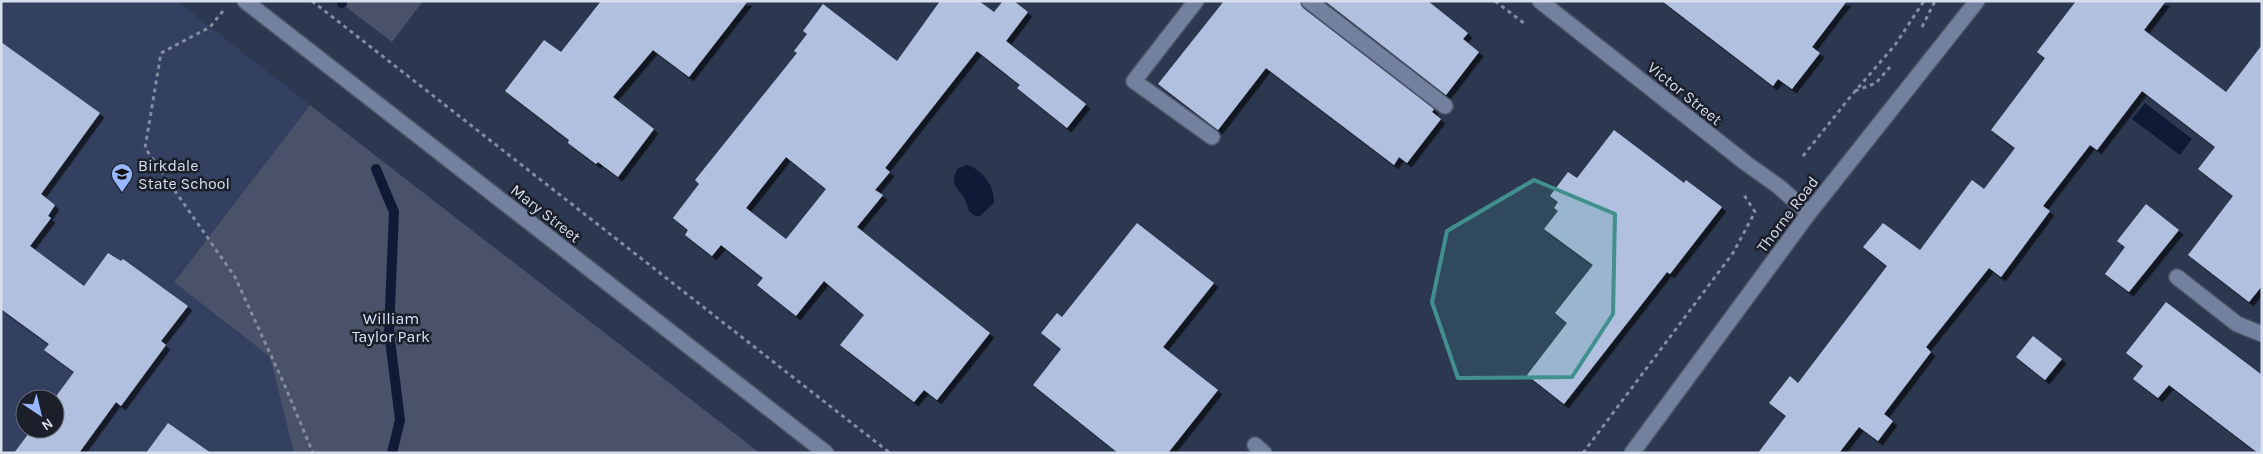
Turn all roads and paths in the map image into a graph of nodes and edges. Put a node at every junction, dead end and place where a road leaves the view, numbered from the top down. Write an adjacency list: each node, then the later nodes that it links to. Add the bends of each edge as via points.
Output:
1 (245, 1): 23 (street, Mary Street)
2 (312, 1): 24 (path)
3 (1196, 1): 16 (street, via 1134,81)
4 (1309, 1): 15 (street)
5 (1495, 1): 11 (path)
6 (1540, 1): 19 (street, Victor Street, via 1778,186)
7 (1924, 1): 14 (path, via 1896,45)
8 (1936, 1): 12 (path)
9 (1977, 1): 19 (street, Thorne Road)
10 (226, 8): 22 (path, via 210,27 161,53 145,148 235,277)
11 (1527, 26)
12 (1919, 33)
13 (1895, 61): 14 (path, via 1876,83)
14 (1854, 92): 17 (path)
15 (1445, 106)
16 (1212, 137)
17 (1804, 156)
18 (1738, 190): 25 (path, via 1755,212 1733,253)
19 (1808, 213): 26 (street, Thorne Road)
20 (2177, 277): 21 (street, via 2237,324)
21 (2262, 334)
22 (313, 453)
23 (826, 453)
24 (890, 453)
25 (1583, 453)
26 (1632, 453)

